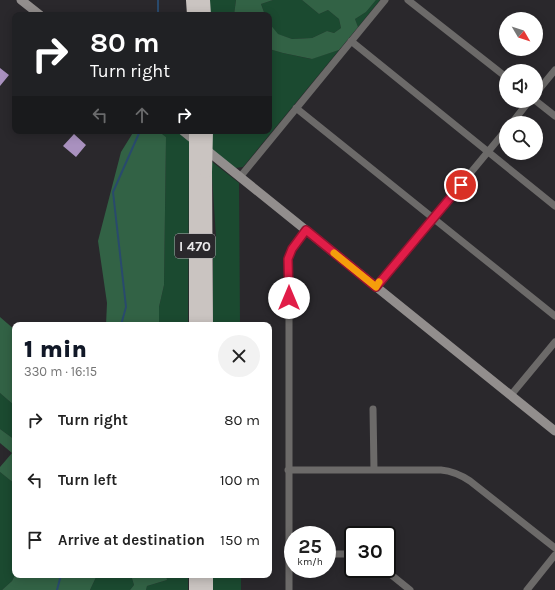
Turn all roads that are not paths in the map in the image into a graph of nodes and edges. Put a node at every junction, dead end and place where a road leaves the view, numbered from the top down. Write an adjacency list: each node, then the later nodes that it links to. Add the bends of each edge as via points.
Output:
1 (21, 0): 6 (main road)
2 (192, 0): 7 (highway)
3 (204, 0): 8 (highway)
4 (385, 0): 9 (street)
5 (408, 0): 11 (street)
6 (36, 12)
7 (193, 12)
8 (205, 12)
9 (351, 41): 14 (street); 22 (street)
10 (555, 70): 12 (street)
11 (499, 72)
12 (543, 85)
13 (543, 106): 17 (street)
14 (296, 108): 23 (street); 25 (street)
15 (524, 108): 16 (street)
16 (517, 116)
17 (555, 116)
18 (187, 134): 23 (main road)
19 (195, 134): 29 (highway, I 470, bridge)
20 (207, 134): 30 (highway, I 470, bridge)
21 (499, 139): 22 (street)
22 (488, 152): 24 (street); 25 (street)
23 (240, 177): 26 (main road)
24 (555, 206)
25 (433, 218): 27 (street); 28 (street)
26 (306, 230): 27 (main road); 35 (street, via 288,259)
27 (376, 287): 32 (main road)
28 (555, 316)
29 (195, 322)
30 (207, 322)
31 (555, 342): 32 (street)
32 (511, 395): 34 (main road)
33 (373, 408): 36 (street)
34 (555, 431)
35 (288, 470): 36 (street); 37 (street)
36 (374, 470): 38 (street, via 441,470 463,476)
37 (290, 526)
38 (555, 548)
39 (555, 555): 48 (street)
40 (195, 578): 44 (highway)
41 (207, 578): 45 (highway)
42 (290, 578): 46 (street)
43 (395, 578): 47 (street)
44 (195, 590)
45 (207, 590)
46 (289, 590)
47 (410, 590)
48 (527, 590)

